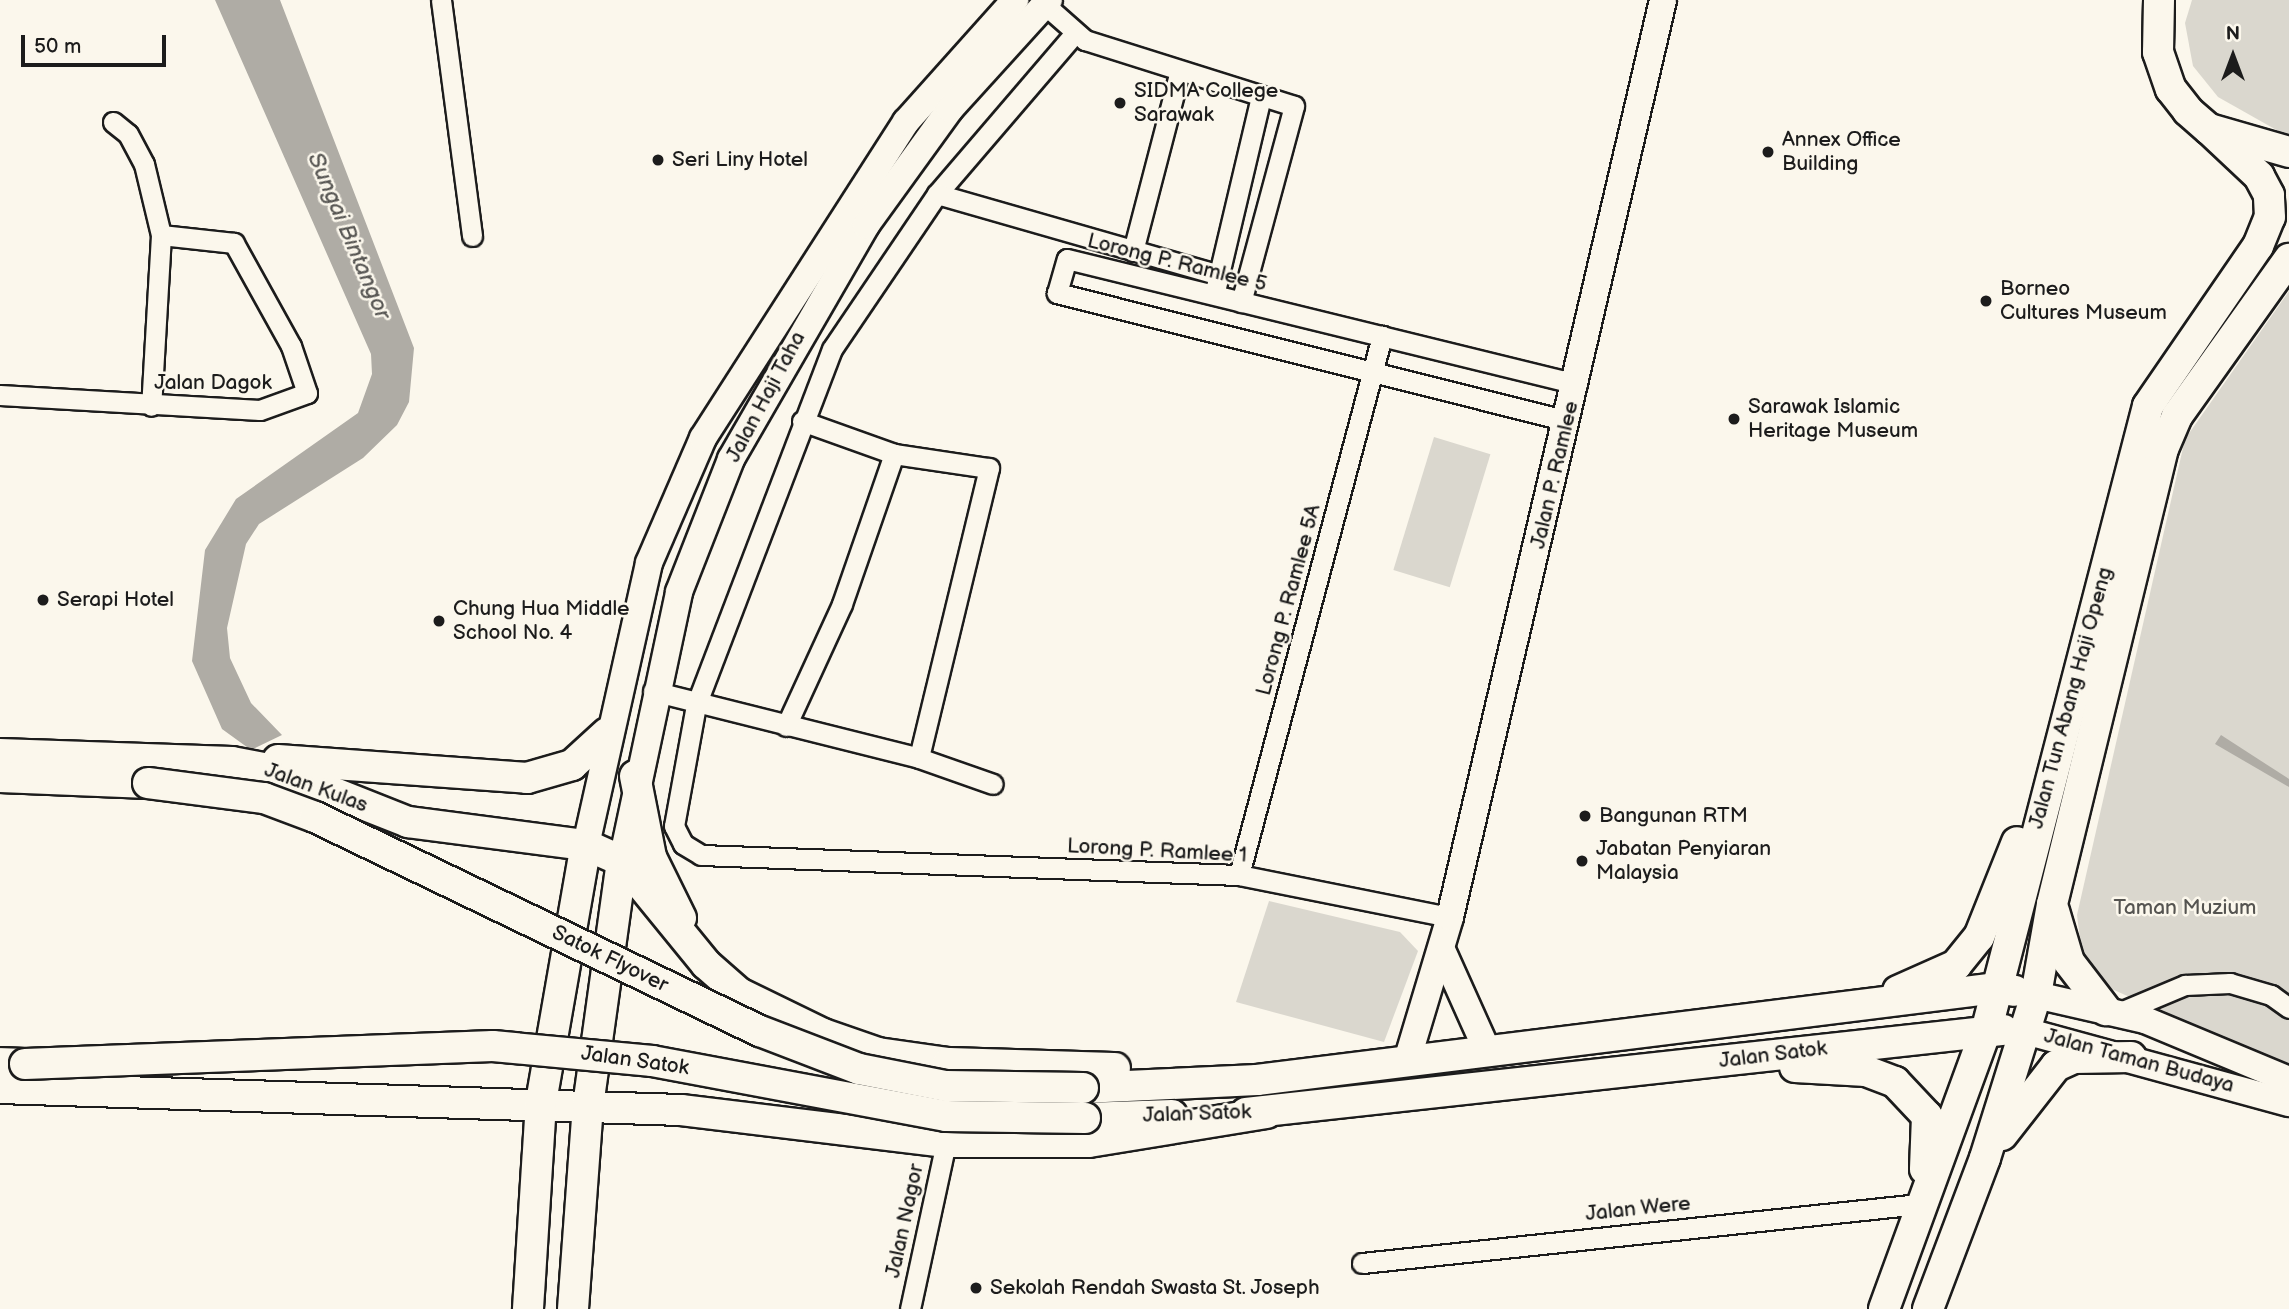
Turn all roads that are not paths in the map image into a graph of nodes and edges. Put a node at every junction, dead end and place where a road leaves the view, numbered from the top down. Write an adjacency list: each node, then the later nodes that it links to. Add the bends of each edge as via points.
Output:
1 (441, 0): 14 (street)
2 (1015, 0): 31 (main road, Jalan Haji Taha, via 906,122 703,438 649,563)
3 (1663, 0): 22 (main road, Jalan P. Ramlee)
4 (2159, 0): 10 (main road, Jalan Tun Abang Haji Openg, via 2158,52 2171,89)
5 (1047, 2): 6 (street); 28 (main road, Jalan Haji Taha, via 950,109 799,332 731,459 679,593)
6 (1075, 33): 7 (street); 12 (street, Lorong P. Ramlee 1)
7 (1180, 71): 8 (street); 15 (street)
8 (1261, 97): 17 (street); 19 (street, via 1294,106)
9 (113, 122): 13 (street, via 128,134 144,164)
10 (2209, 129): 11 (main road); 32 (main road, Jalan Tun Abang Haji Openg, via 2259,176 2269,195 2270,217 2258,246 2148,406)
11 (2289, 152)
12 (937, 194): 15 (street); 25 (street, Lorong P. Ramlee 1, via 832,349)
13 (162, 235): 24 (street); 24 (street, Jalan Dagok, via 234,243 291,346 307,393 260,410)
14 (472, 236)
15 (1133, 251): 17 (street)
16 (2289, 259): 42 (main road, Jalan Tun Abang Haji Openg, via 2177,416 2163,449)
17 (1219, 275): 18 (street)
18 (1214, 295): 19 (street, Lorong P. Ramlee 5); 21 (street, Lorong P. Ramlee 5, via 1067,259 1057,293)
19 (1241, 302): 20 (street, Lorong P. Ramlee 5)
20 (1382, 337): 21 (street, Lorong P. Ramlee 5A); 22 (street, Lorong P. Ramlee 5)
21 (1373, 372): 26 (street, Lorong P. Ramlee 5); 41 (street, Lorong P. Ramlee 5A)
22 (1577, 384): 26 (main road, Jalan P. Ramlee)
23 (0, 395): 24 (street, Jalan Dagok)
24 (151, 406)
25 (802, 421): 27 (street); 29 (street, Lorong P. Ramlee 1)
26 (1568, 421): 43 (main road, Jalan P. Ramlee)
27 (894, 454): 30 (street, via 842,604); 34 (street, via 989,468)
28 (653, 691): 29 (street); 36 (main road, Jalan Haji Taha)
29 (696, 705): 30 (street); 41 (street, Lorong P. Ramlee 1, via 674,826 683,844 701,855)
30 (786, 726): 34 (street)
31 (607, 733): 35 (main road, via 572,765 527,778 281,760); 39 (main road, Jalan Haji Taha)
32 (2061, 734): 46 (main road, Jalan Tun Abang Haji Openg); 48 (main road, via 1979,937 1956,965)
33 (0, 754): 35 (main road, Jalan Kulas)
34 (919, 758): 38 (street)
35 (232, 762): 39 (main road, Jalan Kulas, via 279,771 428,827)
36 (635, 776): 40 (main road, Jalan Haji Taha); 45 (main road, via 651,858)
37 (0, 778): 61 (main road, Satok Flyover, bridge, via 148,783 264,798 314,817 760,1031 859,1069 946,1086)
38 (993, 784)
39 (586, 845): 40 (main road, Jalan Kulas); 62 (main road)
40 (622, 861): 45 (main road, Jalan Satok); 64 (main road)
41 (1239, 875): 43 (street, Lorong P. Ramlee 1)
42 (2052, 904): 47 (main road, Jalan Tun Abang Haji Openg); 50 (main road, via 2069,962)
43 (1450, 918): 44 (main road, Jalan P. Ramlee)
44 (1442, 950): 53 (main road); 54 (main road, Jalan P. Ramlee)
45 (706, 964): 54 (main road, Jalan Satok, via 739,993 823,1034 878,1053 948,1063 1126,1068)
46 (1997, 988): 47 (main road, Jalan Taman Budaya); 48 (main road, Jalan Satok); 51 (main road, Jalan Tun Abang Haji Openg)
47 (2036, 995): 50 (main road, Jalan Taman Budaya); 52 (main road, Jalan Tun Abang Haji Openg)
48 (1859, 1006): 53 (main road, Jalan Satok)
49 (2289, 1008): 50 (street, via 2271,995 2230,983 2185,985)
50 (2112, 1011): 59 (main road, Jalan Taman Budaya)
51 (1987, 1028): 52 (main road, Jalan Taman Budaya); 57 (main road, Jalan Satok); 68 (main road, Jalan Tun Abang Haji Openg)
52 (2025, 1031): 56 (main road, Jalan Taman Budaya); 67 (main road, Jalan Tun Abang Haji Openg)
53 (1487, 1050): 55 (main road, Jalan Satok)
54 (1409, 1054): 55 (main road, Jalan Satok)
55 (1446, 1055): 61 (main road, Jalan Satok, via 1257,1080)
56 (2131, 1057): 63 (main road, Jalan Taman Budaya); 67 (main road, via 2074,1058 2056,1066)
57 (1721, 1062): 65 (main road, Jalan Satok); 68 (main road, via 1866,1071 1895,1082 1927,1116)
58 (13, 1064): 65 (main road, Jalan Satok, bridge, via 518,1047 652,1061 946,1116 1084,1118)
59 (2289, 1080)
60 (0, 1088): 62 (main road, Jalan Satok, via 360,1104)
61 (1083, 1088)
62 (541, 1102): 64 (main road, Jalan Satok); 70 (main road)
63 (2289, 1104)
64 (588, 1106): 66 (main road, Jalan Satok, via 681,1110); 71 (main road)
65 (1267, 1112): 66 (main road, Jalan Satok, via 1089,1142)
66 (946, 1142): 72 (street, Jalan Nagor)
67 (1985, 1158): 74 (main road, Jalan Tun Abang Haji Openg)
68 (1920, 1204): 69 (street, Jalan Were); 73 (main road, Jalan Tun Abang Haji Openg)
69 (1362, 1263)
70 (528, 1309)
71 (573, 1309)
72 (910, 1309)
73 (1884, 1309)
74 (1928, 1309)

